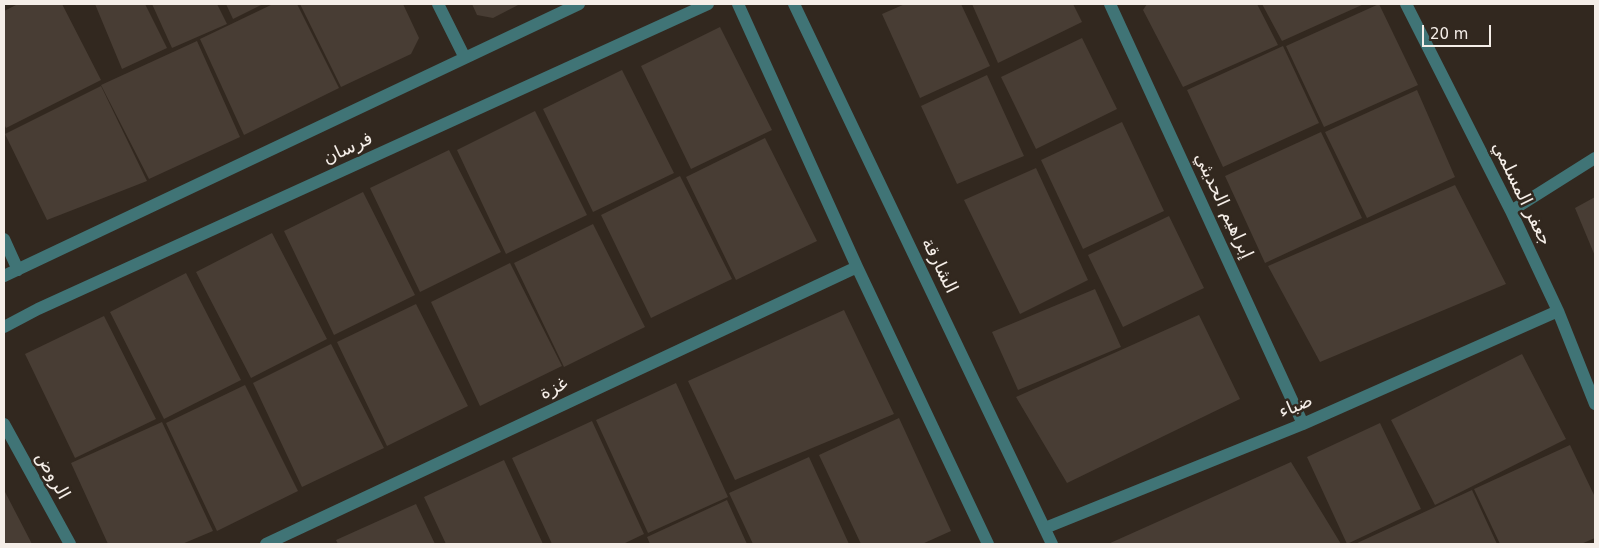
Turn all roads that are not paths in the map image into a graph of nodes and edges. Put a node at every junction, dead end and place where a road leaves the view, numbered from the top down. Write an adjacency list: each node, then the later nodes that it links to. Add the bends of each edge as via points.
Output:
1 (438, 4): 8 (street)
2 (579, 4): 8 (street, فرسان)
3 (708, 4): 16 (street, فرسان)
4 (738, 4): 12 (street)
5 (794, 4): 20 (street, الشارقة)
6 (1110, 4): 19 (street, إبراهيم الحديثي)
7 (1406, 4): 10 (street, جعفر المسلمي)
8 (465, 58): 13 (street, فرسان)
9 (1595, 158): 10 (street)
10 (1511, 212): 15 (street, جعفر المسلمي)
11 (4, 239): 13 (street)
12 (858, 266): 22 (street, غزة); 23 (street)
13 (18, 270): 14 (street, فرسان)
14 (4, 276)
15 (1558, 311): 17 (street, جعفر المسلمي); 19 (street, ضباء)
16 (4, 327)
17 (1595, 404)
18 (4, 424): 21 (street, الروض)
19 (1304, 424): 20 (street, ضباء)
20 (1045, 528): 24 (street, الشارقة)
21 (70, 544)
22 (266, 544)
23 (988, 544)
24 (1052, 544)

